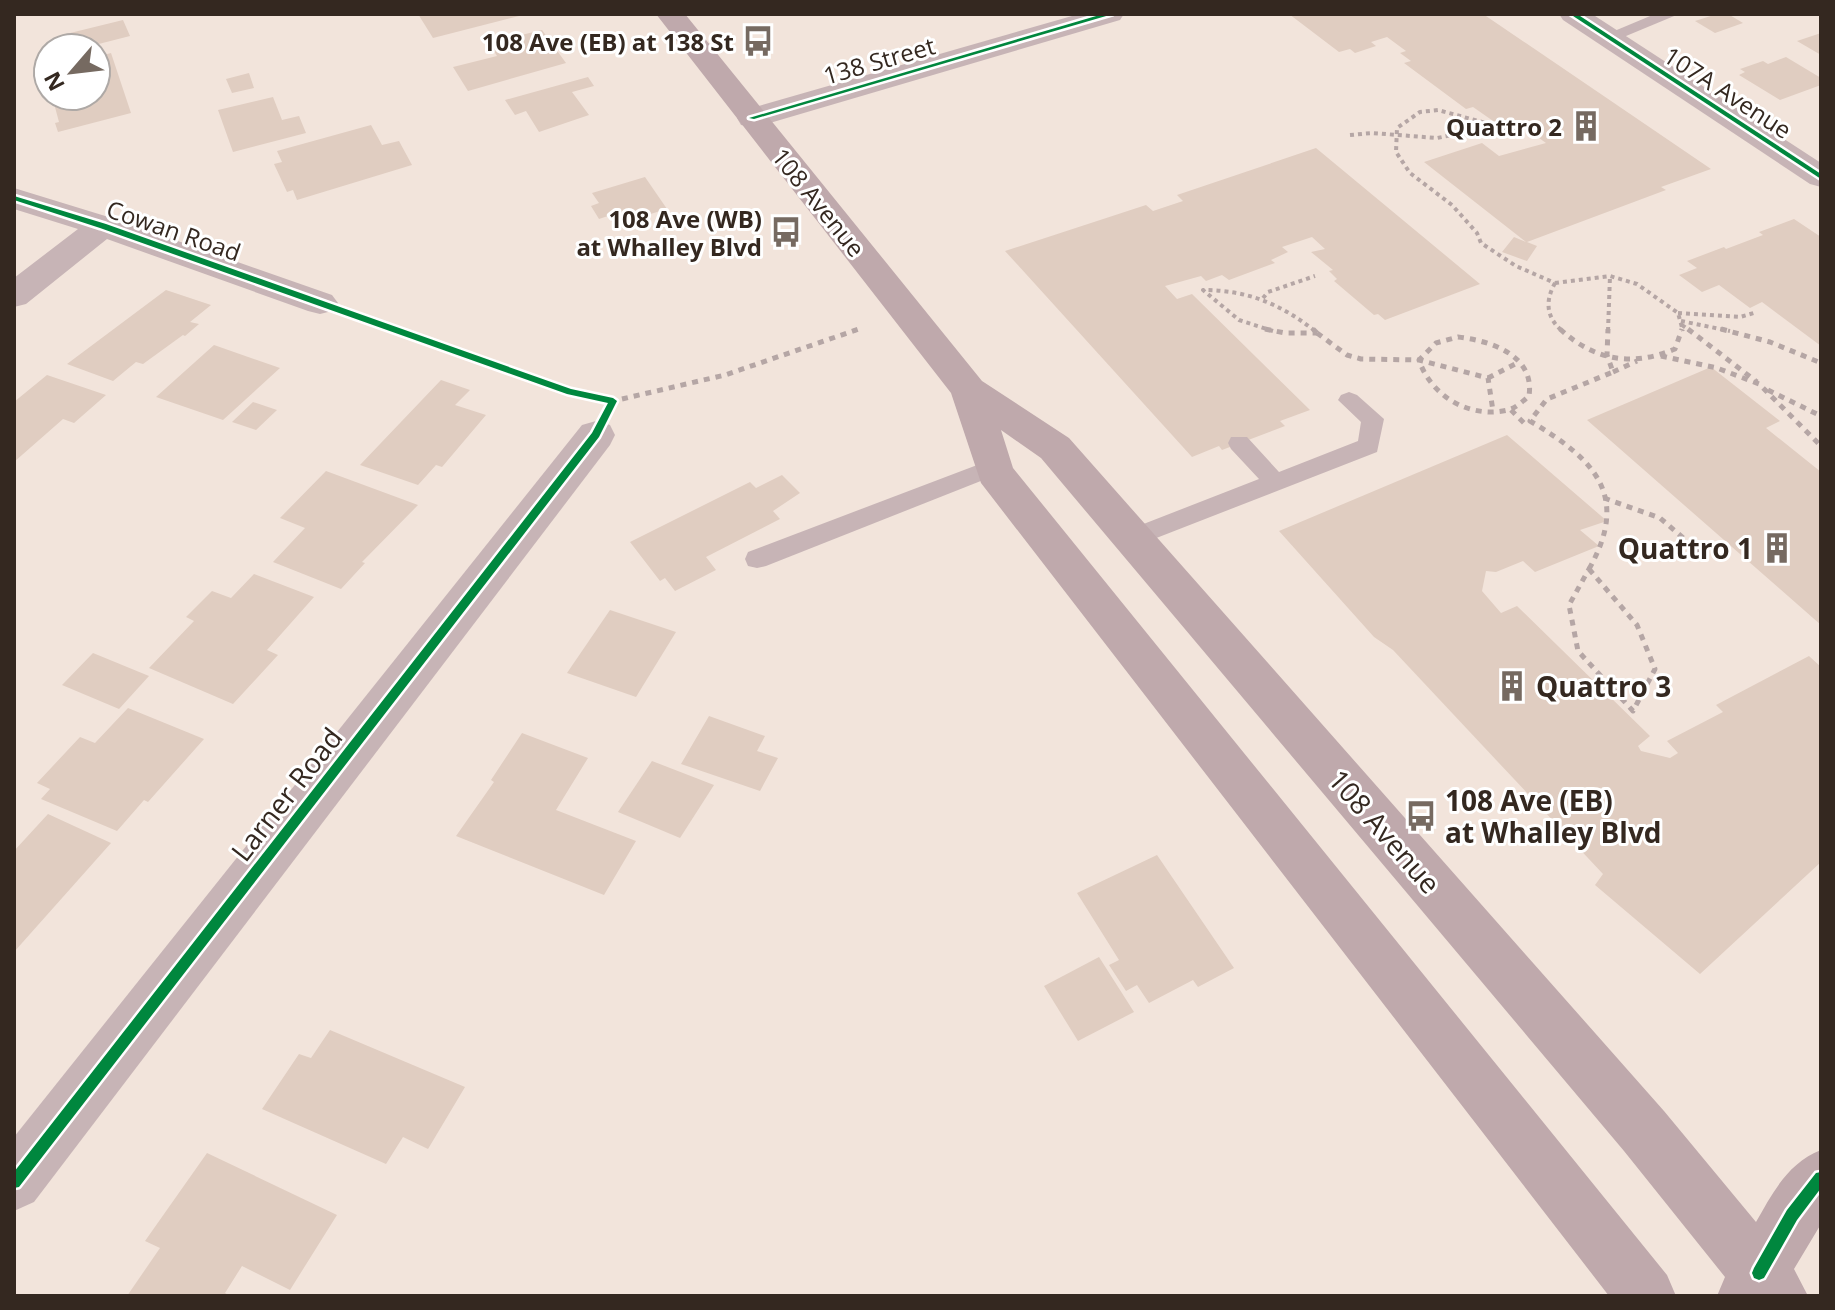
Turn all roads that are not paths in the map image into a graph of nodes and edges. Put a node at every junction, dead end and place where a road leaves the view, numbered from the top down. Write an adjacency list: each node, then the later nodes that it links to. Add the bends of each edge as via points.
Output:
1 (670, 14): 6 (main road, 108 Avenue)
2 (1573, 14): 5 (street, 107A Avenue)
3 (1671, 14): 5 (lane)
4 (1101, 15): 6 (street, 138 Street)
5 (1608, 37): 7 (street, 107A Avenue)
6 (752, 118): 12 (main road, 108 Avenue)
7 (1818, 172)
8 (14, 198): 9 (street, Cowan Road)
9 (103, 226): 10 (street); 11 (street, Cowan Road)
10 (14, 296)
11 (320, 303)
12 (969, 390): 16 (main road, 108 Avenue); 18 (main road, 108 Avenue, via 1055,448)
13 (1349, 400): 17 (lane, via 1373,419 1369,446)
14 (605, 418): 21 (street, Larner Road)
15 (1239, 443): 17 (lane)
16 (993, 467): 19 (lane); 23 (main road, 108 Avenue)
17 (1275, 482): 18 (lane)
18 (1132, 538): 22 (main road, 108 Avenue, via 1634,1119)
19 (757, 559)
20 (1821, 1178): 22 (main road, via 1792,1215)
21 (14, 1182)
22 (1761, 1288)
23 (1646, 1296)

